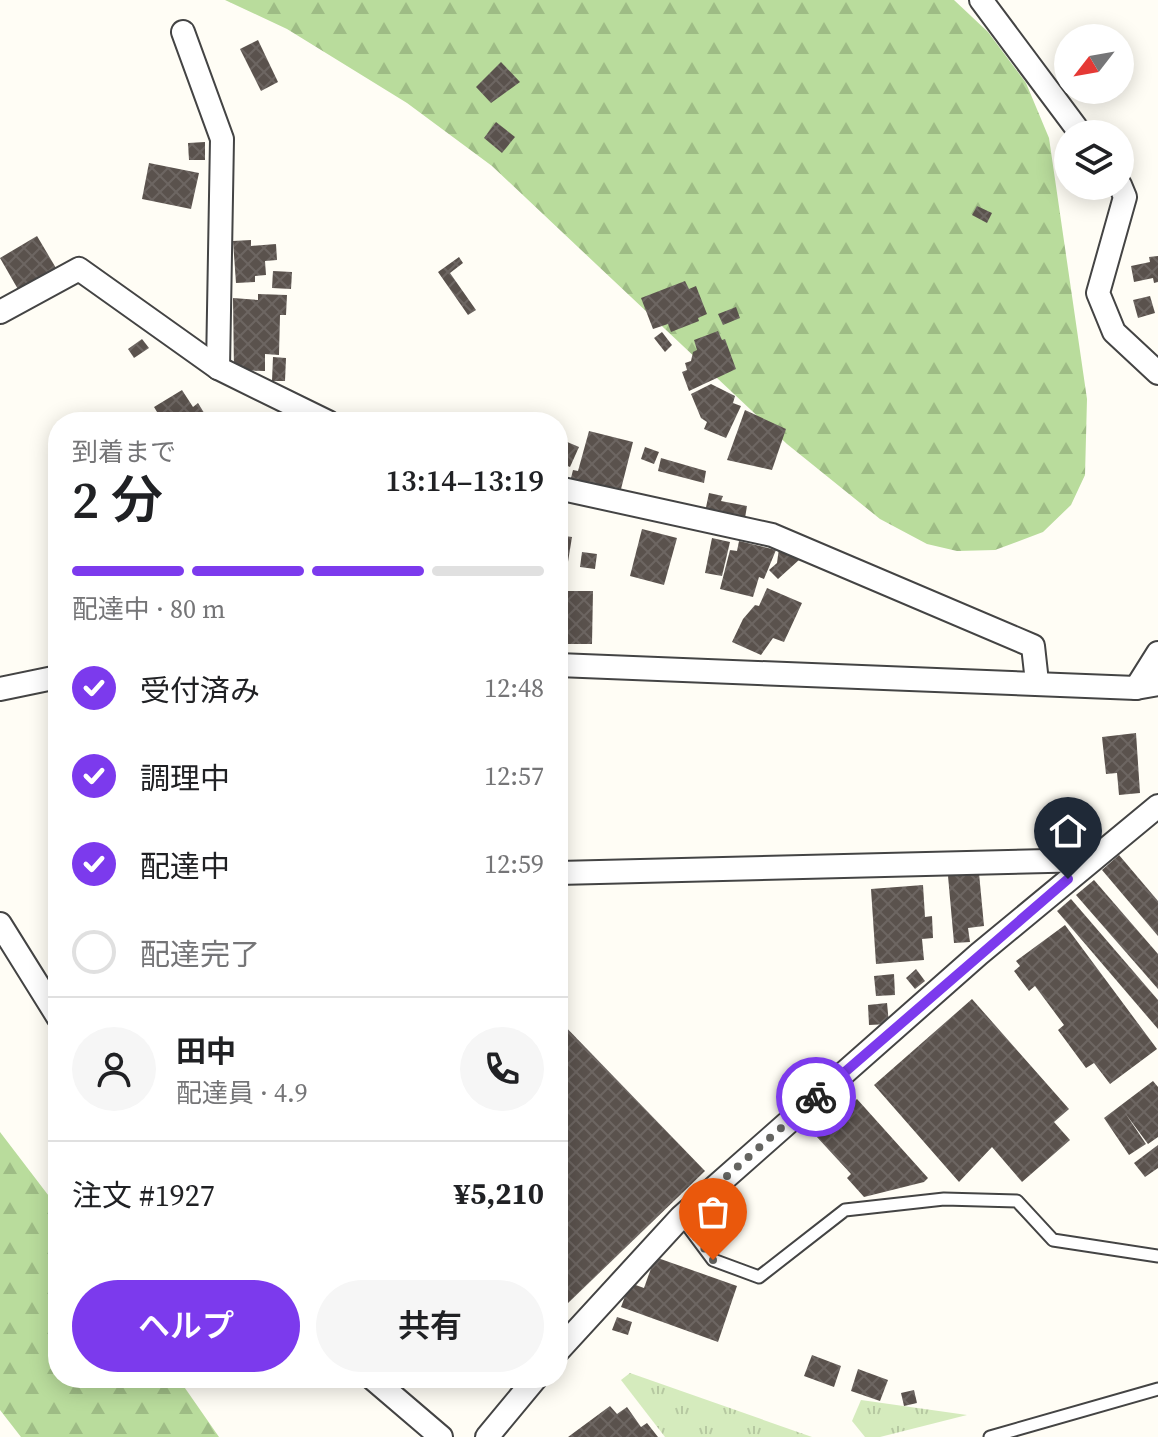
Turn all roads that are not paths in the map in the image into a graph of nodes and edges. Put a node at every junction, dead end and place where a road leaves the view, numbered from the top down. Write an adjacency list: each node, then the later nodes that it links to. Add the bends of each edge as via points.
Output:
1 (981, 0): 3 (street)
2 (183, 32): 6 (street, via 222,139)
3 (1071, 120)
4 (1124, 200): 7 (street, via 1098,293 1114,332)
5 (0, 312): 6 (street, via 79,269)
6 (218, 368): 8 (street)
7 (1158, 373)
8 (308, 412)
9 (568, 490): 13 (street, via 772,535 1033,646)
10 (1158, 653): 14 (street)
11 (568, 665): 13 (street)
12 (48, 679): 15 (street)
13 (1037, 682): 14 (street)
14 (1147, 686)
15 (0, 689)
16 (1158, 806): 17 (street)
17 (1091, 860): 18 (street); 21 (street)
18 (568, 873)
19 (0, 924): 20 (street)
20 (48, 1001)
21 (681, 1217): 22 (lane, via 713,1260 759,1277 845,1210 944,1199 1017,1201 1053,1240); 23 (street)
22 (1158, 1256)
23 (568, 1340)
24 (384, 1388): 27 (street)
25 (528, 1388): 28 (street)
26 (1158, 1389): 29 (lane)
27 (441, 1437)
28 (487, 1437)
29 (990, 1437)

